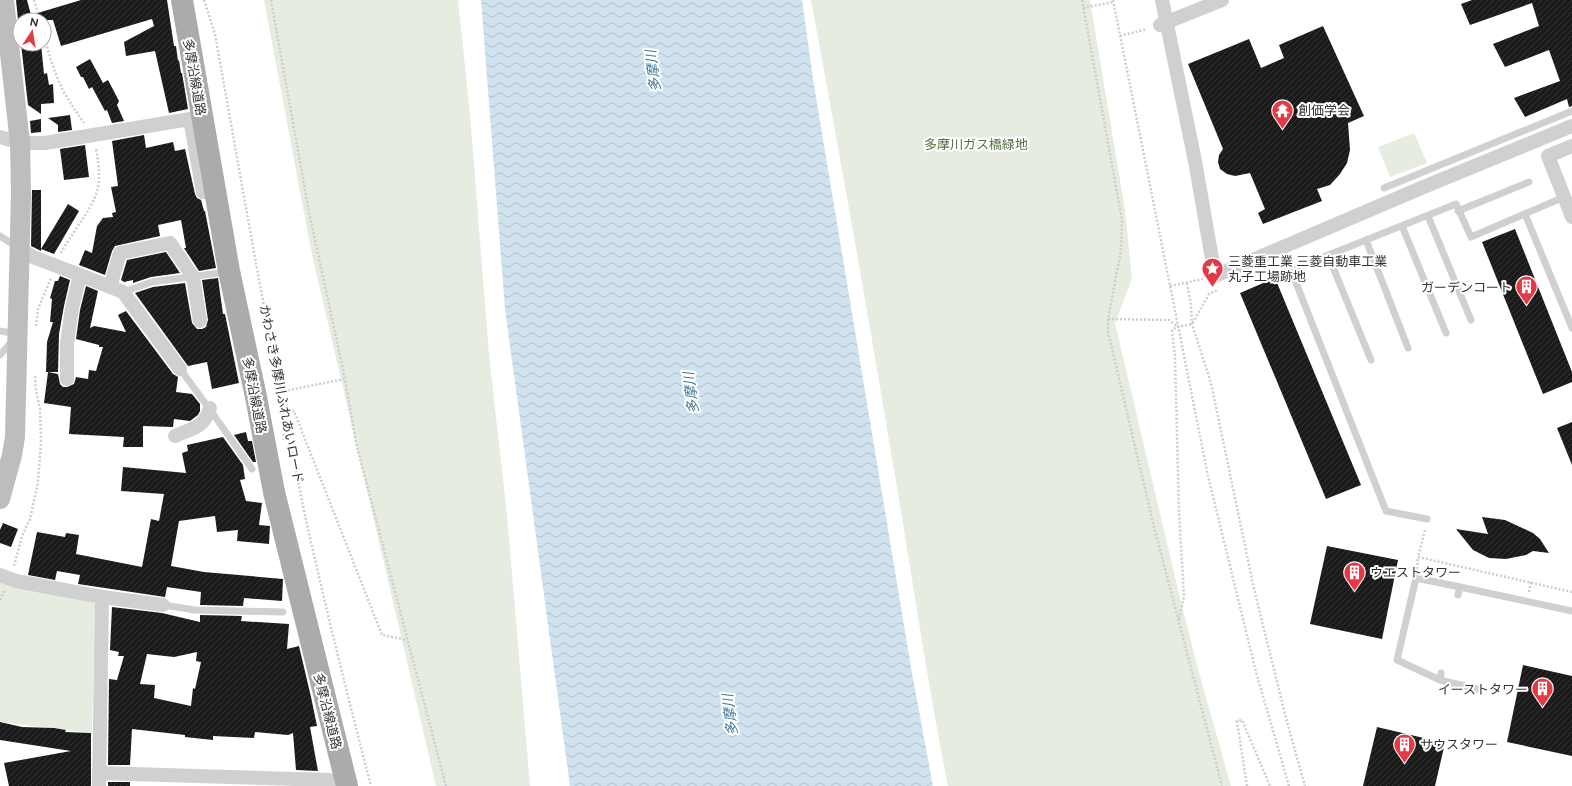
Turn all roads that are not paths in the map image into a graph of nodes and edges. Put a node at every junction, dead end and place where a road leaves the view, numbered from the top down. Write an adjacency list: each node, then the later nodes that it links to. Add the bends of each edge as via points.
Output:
1 (4, 0): 9 (street)
2 (182, 0): 24 (main road, 多摩沿線道路)
3 (1162, 0): 5 (street)
4 (1222, 0): 5 (street)
5 (1163, 24): 7 (street, via 1195,160 1215,276)
6 (1572, 111): 12 (lane)
7 (1572, 126)
8 (0, 137): 9 (street)
9 (20, 143): 13 (street, via 44,143 190,119); 22 (street)
10 (1572, 146): 14 (street, via 1548,156)
11 (1529, 182): 15 (lane)
12 (1384, 188)
13 (203, 192)
14 (1564, 197): 16 (lane); 18 (street)
15 (1458, 211): 16 (lane, via 1470,237); 17 (lane, via 1456,204)
16 (1525, 214): 30 (lane)
17 (1428, 216): 19 (lane); 28 (lane)
18 (1572, 217)
19 (1402, 226): 21 (lane); 32 (lane)
20 (0, 236): 22 (lane)
21 (1366, 240): 23 (lane); 33 (lane)
22 (18, 248): 25 (street, via 33,257); 31 (street)
23 (1328, 256): 35 (lane); 42 (lane, via 1291,270 1386,511)
24 (229, 271): 26 (lane); 53 (main road, 多摩沿線道路, via 274,492)
25 (80, 275): 27 (street); 37 (street, via 67,343)
26 (193, 277): 27 (lane); 27 (street, via 170,242 120,253); 29 (street)
27 (116, 290): 36 (street)
28 (1471, 320)
29 (200, 321)
30 (1572, 328)
31 (18, 332): 34 (lane); 41 (street, via 15,437)
32 (1446, 333)
33 (1408, 348)
34 (0, 355)
35 (1371, 360)
36 (180, 369): 38 (lane)
37 (67, 379)
38 (210, 408): 39 (street, via 201,424); 40 (lane)
39 (175, 436)
40 (252, 469)
41 (0, 499)
42 (1427, 519)
43 (5, 576): 46 (street, via 16,581)
44 (1460, 587): 45 (lane); 48 (lane); 50 (lane, via 1416,578 1397,660)
45 (1458, 595)
46 (102, 597): 47 (street); 51 (street)
47 (162, 606): 49 (lane, via 195,610)
48 (1572, 611)
49 (283, 612)
50 (1478, 689)
51 (99, 779): 52 (street, via 329,780)
52 (331, 786)
53 (347, 786)

